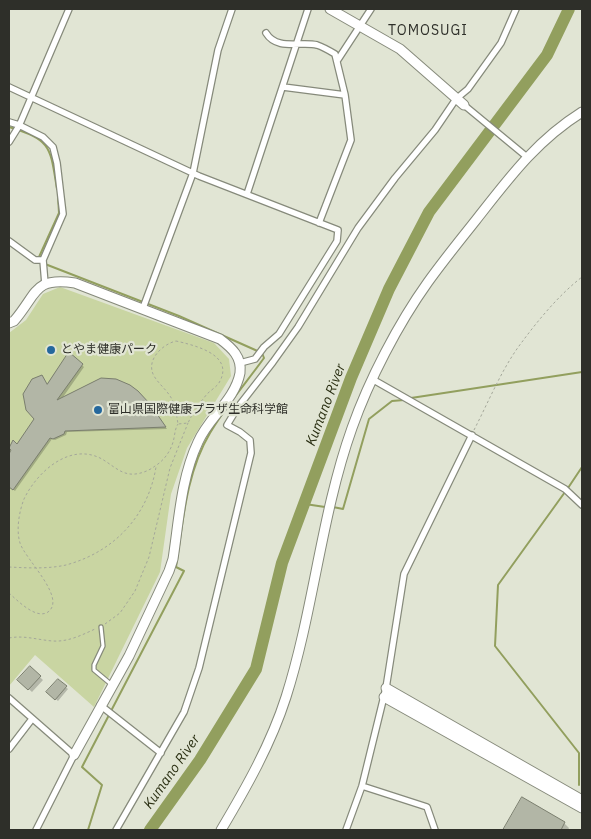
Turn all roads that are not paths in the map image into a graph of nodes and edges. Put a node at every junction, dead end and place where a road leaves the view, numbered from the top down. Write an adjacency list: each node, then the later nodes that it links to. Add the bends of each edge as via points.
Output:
1 (69, 9): 14 (street)
2 (232, 9): 22 (street, via 218,50)
3 (308, 9): 9 (street)
4 (330, 9): 7 (street)
5 (371, 9): 7 (street)
6 (516, 9): 15 (street, via 501,42 468,89)
7 (361, 26): 10 (street); 15 (street, via 400,49)
8 (266, 32): 9 (street, via 276,42)
9 (296, 46): 10 (street, via 317,45 335,54); 12 (street)
10 (337, 60): 13 (street)
11 (9, 87): 14 (street)
12 (283, 88): 13 (street); 23 (street)
13 (345, 96): 24 (street, via 351,140)
14 (31, 98): 19 (street); 22 (street)
15 (456, 99): 16 (street); 41 (street, via 358,228 298,327 227,425 250,440 251,453 200,668 184,712)
16 (464, 105): 21 (street)
17 (582, 112): 21 (street, via 558,128)
18 (9, 122): 19 (street)
19 (18, 127): 20 (street); 26 (street, via 44,136 53,148 57,163 63,214)
20 (9, 142)
21 (527, 157): 31 (street, via 427,283)
22 (193, 174): 23 (street); 28 (street)
23 (247, 194): 24 (street)
24 (319, 222): 30 (street, via 338,230 337,241 279,334 256,359)
25 (9, 241): 26 (street, via 35,260)
26 (43, 260): 27 (street)
27 (45, 284): 28 (street, via 58,281 80,285); 29 (street)
28 (142, 308): 30 (street, via 220,339 234,350)
29 (9, 323)
30 (240, 363): 35 (street, via 235,388 198,441 186,474 171,565)
31 (372, 379): 32 (street); 48 (street, via 341,464 286,697 257,767)
32 (472, 435): 33 (street, via 565,488); 36 (street, via 404,574)
33 (582, 505)
34 (101, 627): 35 (lane, via 103,646 94,670)
35 (112, 686): 38 (street)
36 (385, 693): 43 (street); 44 (street); 45 (street)
37 (9, 698): 39 (street)
38 (100, 705): 41 (street); 42 (street)
39 (32, 719): 40 (street); 42 (street)
40 (9, 749)
41 (161, 753): 47 (street)
42 (74, 755): 46 (street)
43 (362, 786): 49 (street); 50 (street, via 426,807)
44 (582, 800)
45 (582, 808)
46 (36, 830)
47 (116, 830)
48 (221, 830)
49 (346, 830)
50 (435, 830)

